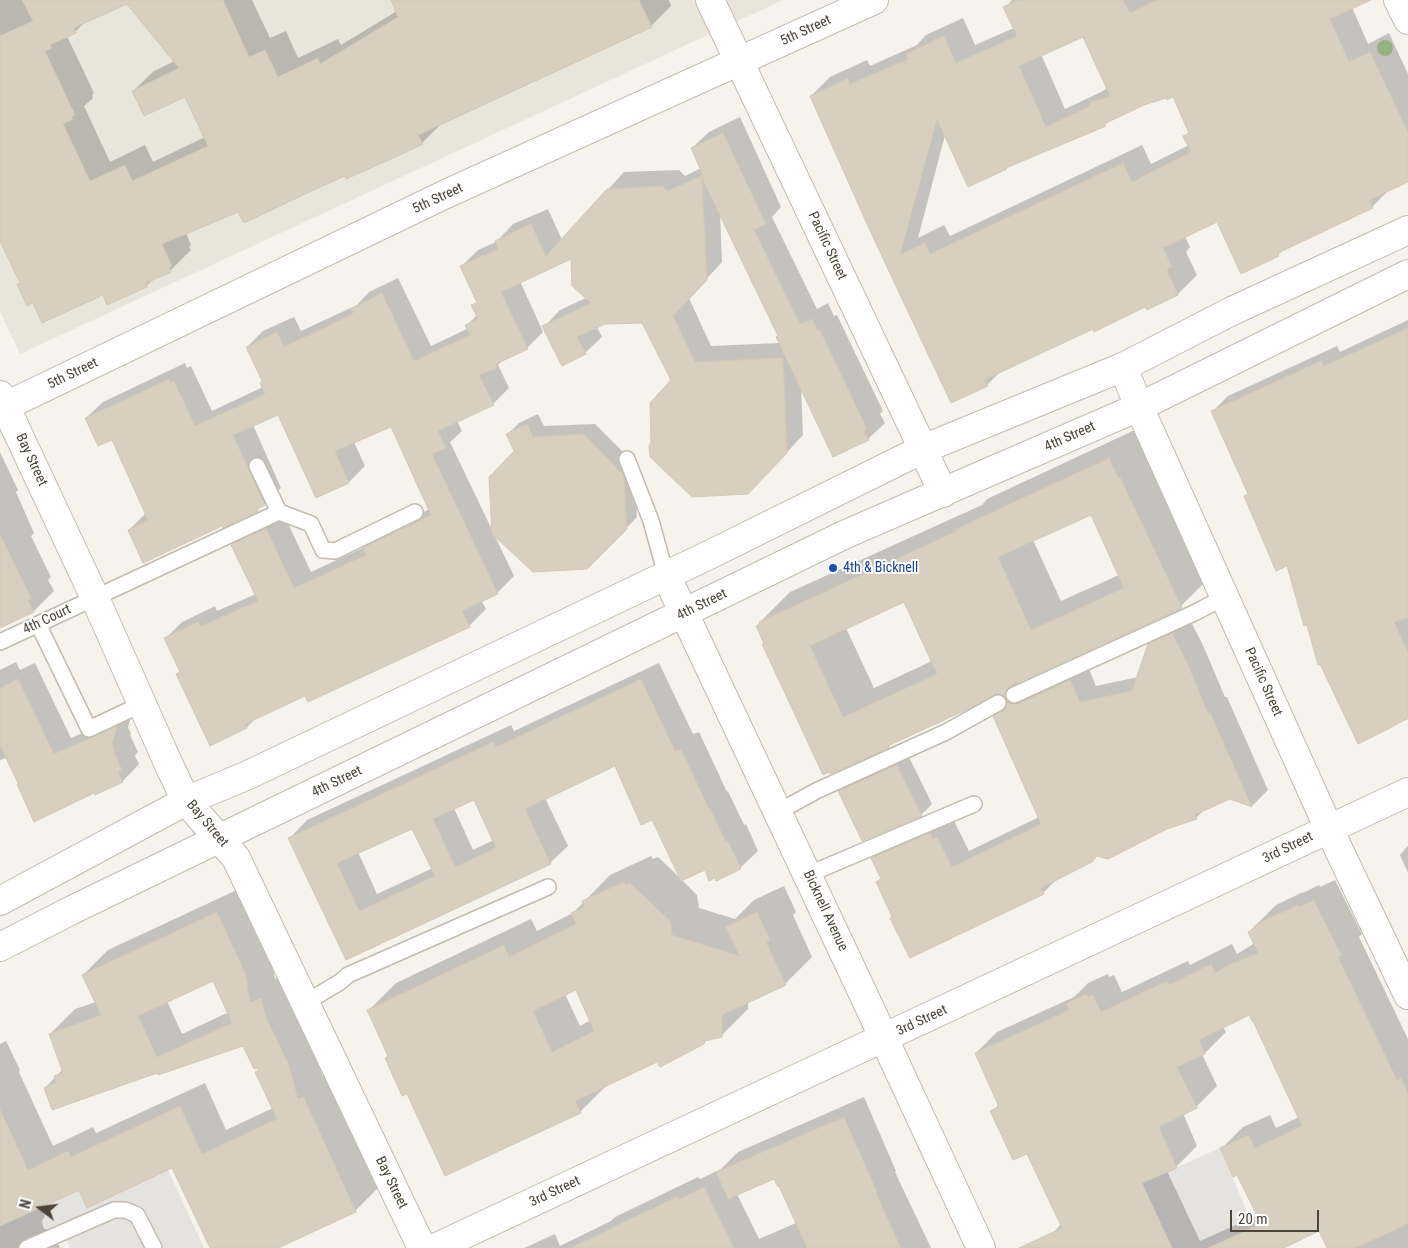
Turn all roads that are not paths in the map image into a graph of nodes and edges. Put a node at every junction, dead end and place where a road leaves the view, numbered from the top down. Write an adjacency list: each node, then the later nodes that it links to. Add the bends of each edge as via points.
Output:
1 (710, 0): 5 (street, Pacific Street)
2 (874, 0): 5 (street, 5th Street)
3 (1398, 0): 4 (street)
4 (1408, 20)
5 (739, 62): 9 (street, 5th Street); 11 (street, Pacific Street)
6 (1408, 230): 8 (street, via 1232,311)
7 (1408, 274): 10 (street, 4th Street)
8 (1123, 367): 10 (street, Pacific Street); 11 (street)
9 (3, 400): 19 (street, Bay Street)
10 (1139, 406): 14 (street, 4th Street); 18 (street, Pacific Street)
11 (923, 449): 14 (street, Pacific Street); 17 (street)
12 (627, 458): 17 (lane, via 651,521)
13 (257, 466): 15 (lane)
14 (943, 493): 20 (street, 4th Street, via 846,534)
15 (279, 512): 16 (lane, via 311,524 323,550 335,551); 19 (lane, 4th Court)
16 (415, 512)
17 (666, 575): 20 (street, Bicknell Avenue); 27 (street, via 248,775)
18 (1225, 597): 23 (lane); 30 (street, Pacific Street)
19 (94, 598): 21 (lane, 4th Court); 25 (street, Bay Street)
20 (685, 613): 29 (street, Bicknell Avenue); 31 (street, 4th Street)
21 (38, 624): 22 (lane, 4th Court); 25 (lane, via 89,729)
22 (0, 642)
23 (1014, 695)
24 (998, 703): 29 (lane, via 946,732)
25 (142, 704): 27 (street, Bay Street)
26 (1408, 792): 30 (street, 3rd Street)
27 (186, 801): 31 (street, Bay Street); 34 (street)
28 (974, 804): 32 (lane)
29 (778, 812): 32 (street, Bicknell Avenue)
30 (1329, 829): 36 (street, Pacific Street); 38 (street, 3rd Street)
31 (220, 838): 35 (street, 4th Street); 37 (street, Bay Street, via 236,858)
32 (807, 874): 38 (street, Bicknell Avenue)
33 (548, 887): 37 (lane, via 348,975)
34 (0, 900)
35 (0, 947)
36 (1408, 995)
37 (305, 1003): 41 (street, Bay Street)
38 (884, 1038): 42 (street, 3rd Street); 43 (street, Bicknell Avenue)
39 (27, 1248): 40 (lane, via 114,1210 126,1210 137,1215)
40 (154, 1248)
41 (422, 1248)
42 (435, 1248)
43 (981, 1248)

